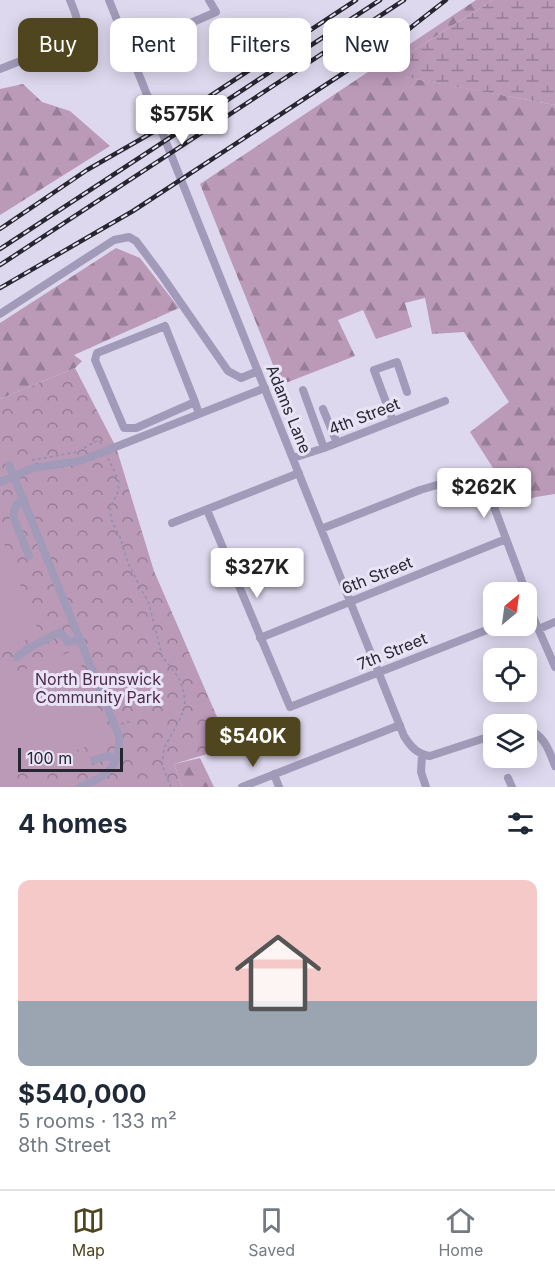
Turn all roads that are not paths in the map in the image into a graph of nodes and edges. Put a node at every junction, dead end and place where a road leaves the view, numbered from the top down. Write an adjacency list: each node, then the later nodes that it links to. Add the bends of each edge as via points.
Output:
1 (70, 0): 5 (street, via 78,24 73,40)
2 (109, 0): 7 (street, Adams Lane)
3 (209, 0): 4 (street, via 216,12)
4 (197, 20)
5 (0, 69)
6 (0, 314): 7 (street, via 114,240 129,237 160,273 228,371 241,378)
7 (258, 371): 8 (street, Adams Lane)
8 (265, 388): 14 (street); 18 (street, Adams Lane)
9 (303, 390): 17 (street)
10 (407, 392): 15 (street, via 397,362 374,370)
11 (445, 401): 15 (street, 4th Street)
12 (195, 402): 12 (street, via 136,428 124,428 95,360 97,353 165,326); 14 (street)
13 (323, 409): 16 (street)
14 (199, 414): 21 (street, via 80,461 33,468)
15 (393, 421): 16 (street, 4th Street)
16 (337, 443): 17 (street, 4th Street)
17 (324, 448): 18 (street, 4th Street)
18 (293, 458): 20 (street, Adams Lane)
19 (9, 465): 21 (street)
20 (299, 473): 24 (street); 26 (street, Adams Lane)
21 (14, 476): 22 (street); 23 (street)
22 (0, 482)
23 (24, 499): 28 (street, via 16,505 13,516); 35 (street)
24 (207, 510): 25 (street); 34 (street)
25 (172, 523)
26 (321, 529): 27 (street, via 420,490 481,472); 30 (street, Adams Lane)
27 (506, 539): 29 (street); 30 (street, 6th Street)
28 (29, 556)
29 (522, 582)
30 (350, 602): 34 (street, 6th Street); 38 (street, Adams Lane)
31 (555, 622): 32 (street)
32 (538, 629): 37 (street)
33 (483, 632): 38 (street, 7th Street)
34 (260, 638): 38 (street, 7th Street, via 290,707)
35 (81, 640): 36 (street, via 68,642 60,632); 44 (street, via 116,726)
36 (17, 657)
37 (555, 667)
38 (378, 673): 39 (street, Adams Lane)
39 (400, 725): 42 (street, Adams Lane, via 408,742); 46 (street)
40 (537, 734): 45 (street)
41 (483, 739): 42 (street, via 440,754)
42 (422, 755): 50 (street, via 421,772)
43 (94, 760): 44 (street, via 108,756)
44 (116, 760): 47 (street, via 104,776)
45 (555, 766)
46 (274, 774): 48 (street); 49 (street)
47 (80, 787)
48 (242, 787)
49 (279, 787)
50 (426, 787)

